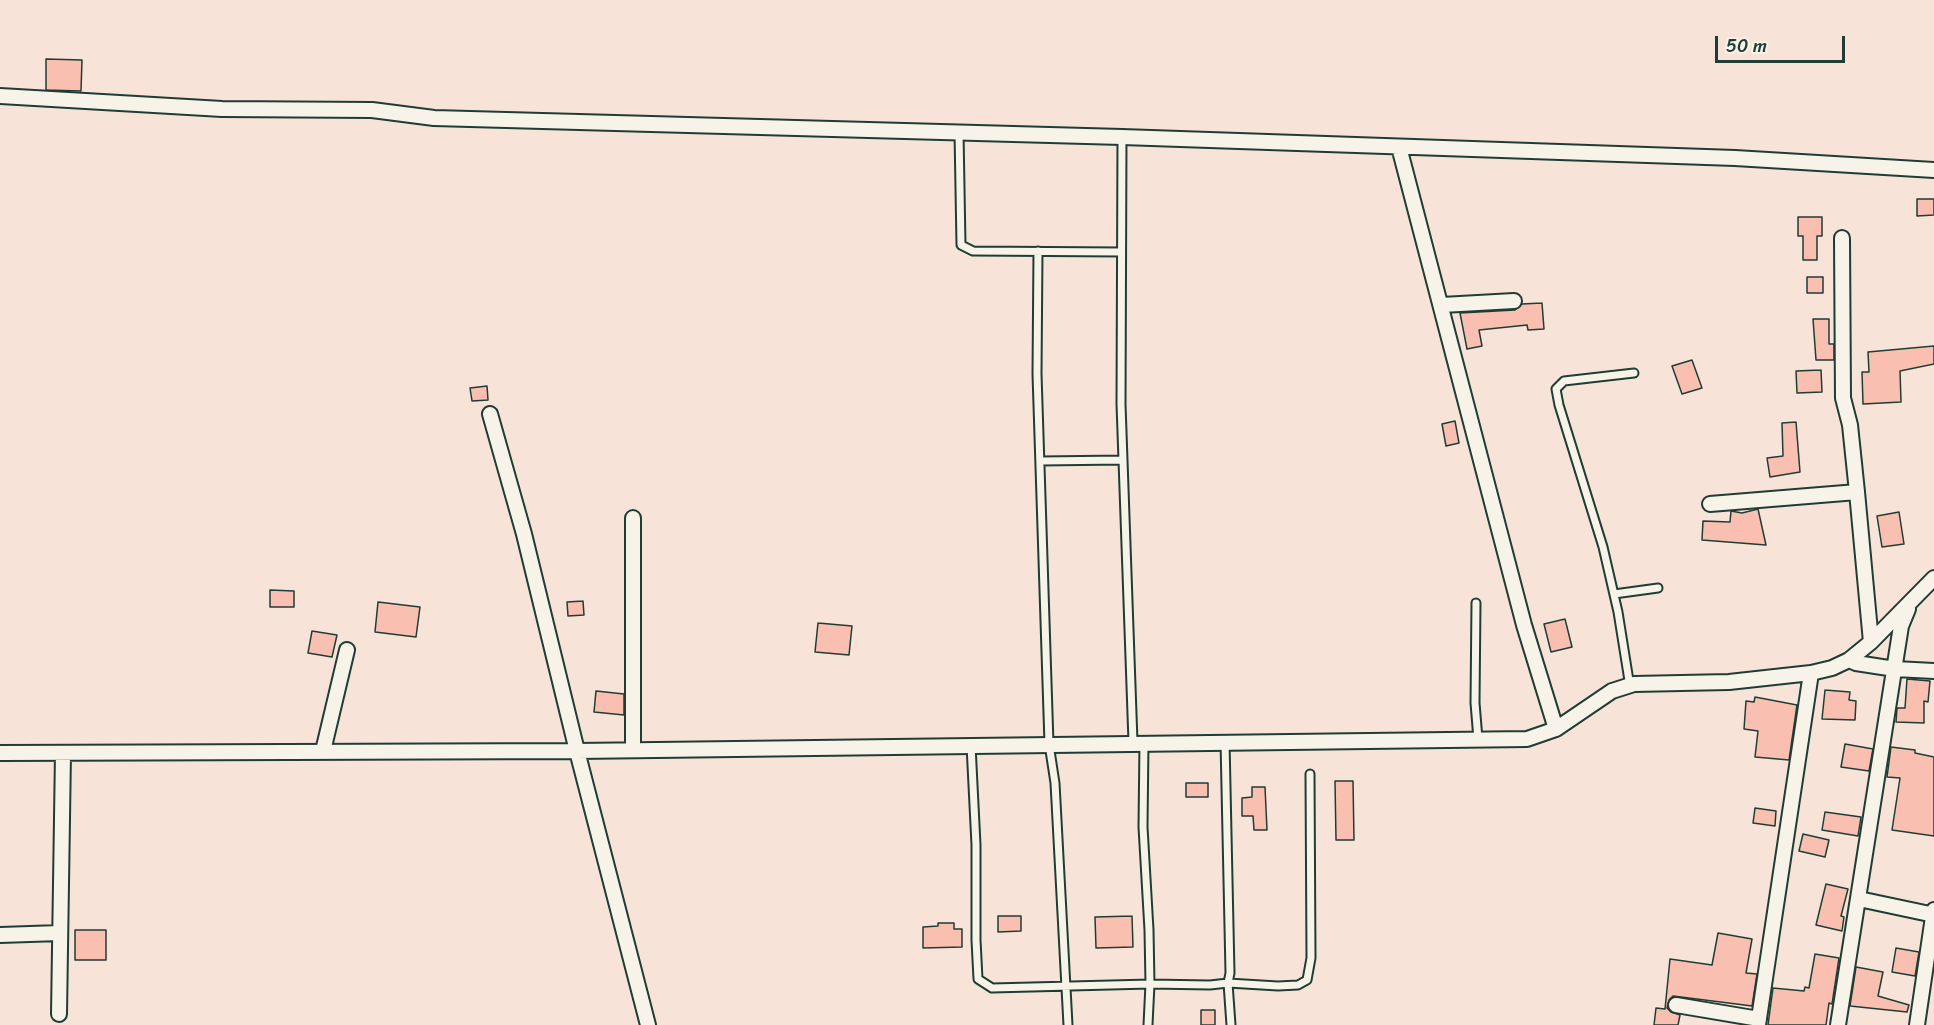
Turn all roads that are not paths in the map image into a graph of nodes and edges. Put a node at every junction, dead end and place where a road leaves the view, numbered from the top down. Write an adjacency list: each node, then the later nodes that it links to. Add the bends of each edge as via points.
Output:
1 (0, 96): 2 (street, via 222,109 372,110 434,118)
2 (959, 132): 3 (street); 7 (lane, via 960,245 974,251)
3 (1122, 137): 4 (street); 8 (lane)
4 (1399, 147): 5 (street, via 1736,158); 10 (street)
5 (1934, 170)
6 (1842, 238): 15 (street, via 1843,398)
7 (1038, 251): 8 (lane); 14 (lane)
8 (1121, 252): 13 (lane)
9 (1514, 301): 10 (street)
10 (1442, 305): 30 (street, via 1524,625)
11 (1634, 373): 20 (lane, via 1564,381 1556,389)
12 (490, 414): 38 (street)
13 (1123, 460): 14 (lane); 33 (lane)
14 (1040, 461): 35 (lane)
15 (1857, 492): 16 (street); 23 (street)
16 (1710, 504)
17 (633, 518): 36 (street)
18 (1934, 578): 22 (street)
19 (1658, 588): 20 (lane)
20 (1614, 594): 29 (lane)
21 (1476, 603): 31 (lane)
22 (1910, 604): 23 (street); 26 (street, via 1901,626)
23 (1871, 642): 25 (street)
24 (346, 650): 37 (street)
25 (1849, 660): 26 (street); 28 (street)
26 (1895, 669): 27 (street); 42 (street)
27 (1934, 671)
28 (1811, 673): 29 (street); 51 (street)
29 (1630, 687): 30 (street, via 1612,691)
30 (1556, 729): 31 (street, via 1527,739)
31 (1478, 739): 32 (street)
32 (1225, 741): 33 (street); 46 (lane)
33 (1139, 742): 35 (street); 47 (lane)
34 (971, 744): 35 (street); 36 (street); 48 (lane, via 978,979 992,988)
35 (1049, 744): 48 (lane, via 1055,783)
36 (633, 749): 38 (street)
37 (323, 751): 38 (street); 40 (street)
38 (577, 751): 52 (street)
39 (0, 753): 40 (street)
40 (63, 753): 44 (street)
41 (1310, 774): 46 (lane, via 1311,958 1307,980 1298,985 1278,986)
42 (1859, 898): 43 (street); 56 (street)
43 (1934, 913): 57 (street)
44 (60, 933): 45 (street); 50 (street)
45 (0, 935)
46 (1228, 983): 47 (lane); 55 (lane)
47 (1150, 984): 48 (lane); 54 (lane)
48 (1067, 987): 53 (lane)
49 (1676, 1005): 51 (street)
50 (59, 1014)
51 (1758, 1022)
52 (648, 1025)
53 (1068, 1025)
54 (1148, 1025)
55 (1231, 1025)
56 (1838, 1025)
57 (1917, 1025)

